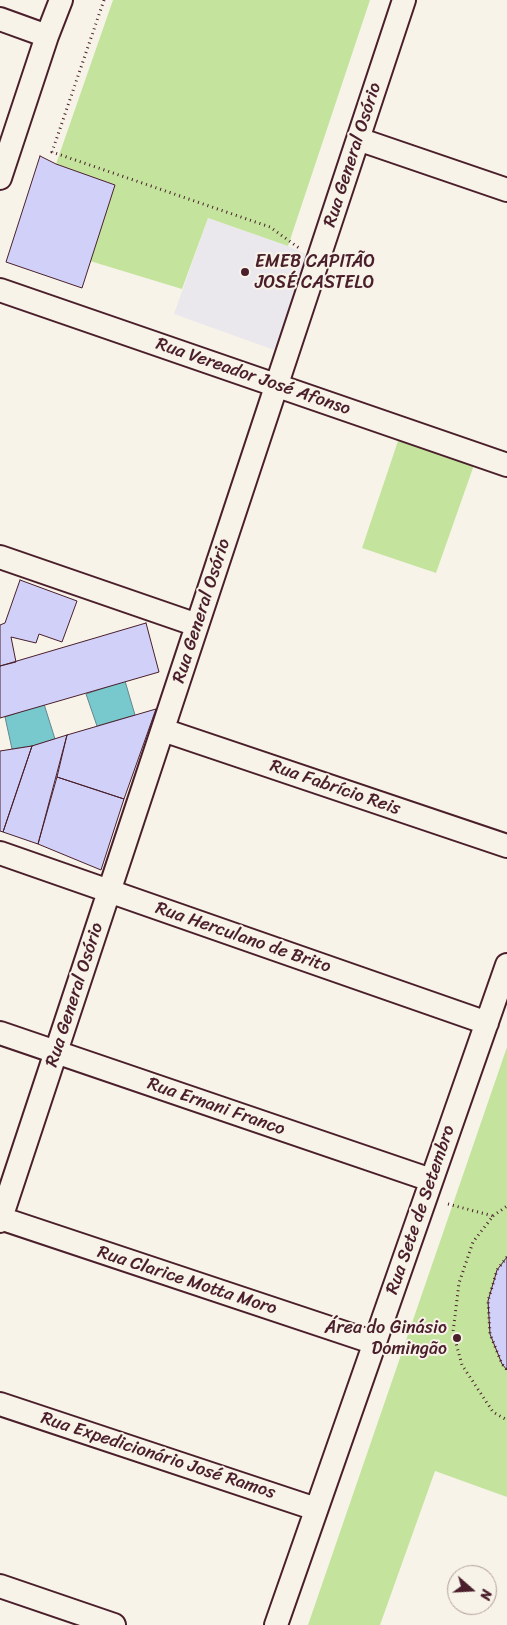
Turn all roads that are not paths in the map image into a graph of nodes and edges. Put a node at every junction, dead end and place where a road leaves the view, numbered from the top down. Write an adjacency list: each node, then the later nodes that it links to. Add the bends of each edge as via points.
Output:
1 (61, 0): 4 (street)
2 (404, 0): 5 (street, Rua General Osório)
3 (0, 19): 4 (street)
4 (47, 36): 6 (street)
5 (358, 139): 7 (street); 9 (street, Rua General Osório)
6 (0, 178)
7 (507, 190)
8 (0, 290): 9 (street, Rua Vereador José Afonso)
9 (276, 385): 10 (street, Rua Vereador José Afonso); 12 (street, Rua General Osório)
10 (507, 465)
11 (0, 557): 12 (street)
12 (197, 626): 13 (street, Rua General Osório)
13 (162, 730): 14 (street, Rua Fabrício Reis); 16 (street, Rua General Osório)
14 (507, 846)
15 (0, 853): 16 (street, Rua Herculano de Brito)
16 (109, 891): 18 (street, Rua Herculano de Brito); 20 (street, Rua General Osório)
17 (507, 965): 18 (street, Rua Sete de Setembro)
18 (487, 1023): 21 (street, Rua Sete de Setembro)
19 (0, 1034): 20 (street, Rua Ernani Franco)
20 (56, 1052): 21 (street, Rua Ernani Franco); 22 (street, Rua General Osório)
21 (429, 1188): 23 (street, Rua Sete de Setembro)
22 (0, 1219): 23 (street, Rua Clarice Motta Moro)
23 (375, 1343): 25 (street, Rua Sete de Setembro)
24 (0, 1404): 25 (street, Rua Expedicionário José Ramos)
25 (316, 1508): 28 (street, Rua Sete de Setembro)
26 (0, 1586): 27 (street)
27 (114, 1625)
28 (276, 1625)

